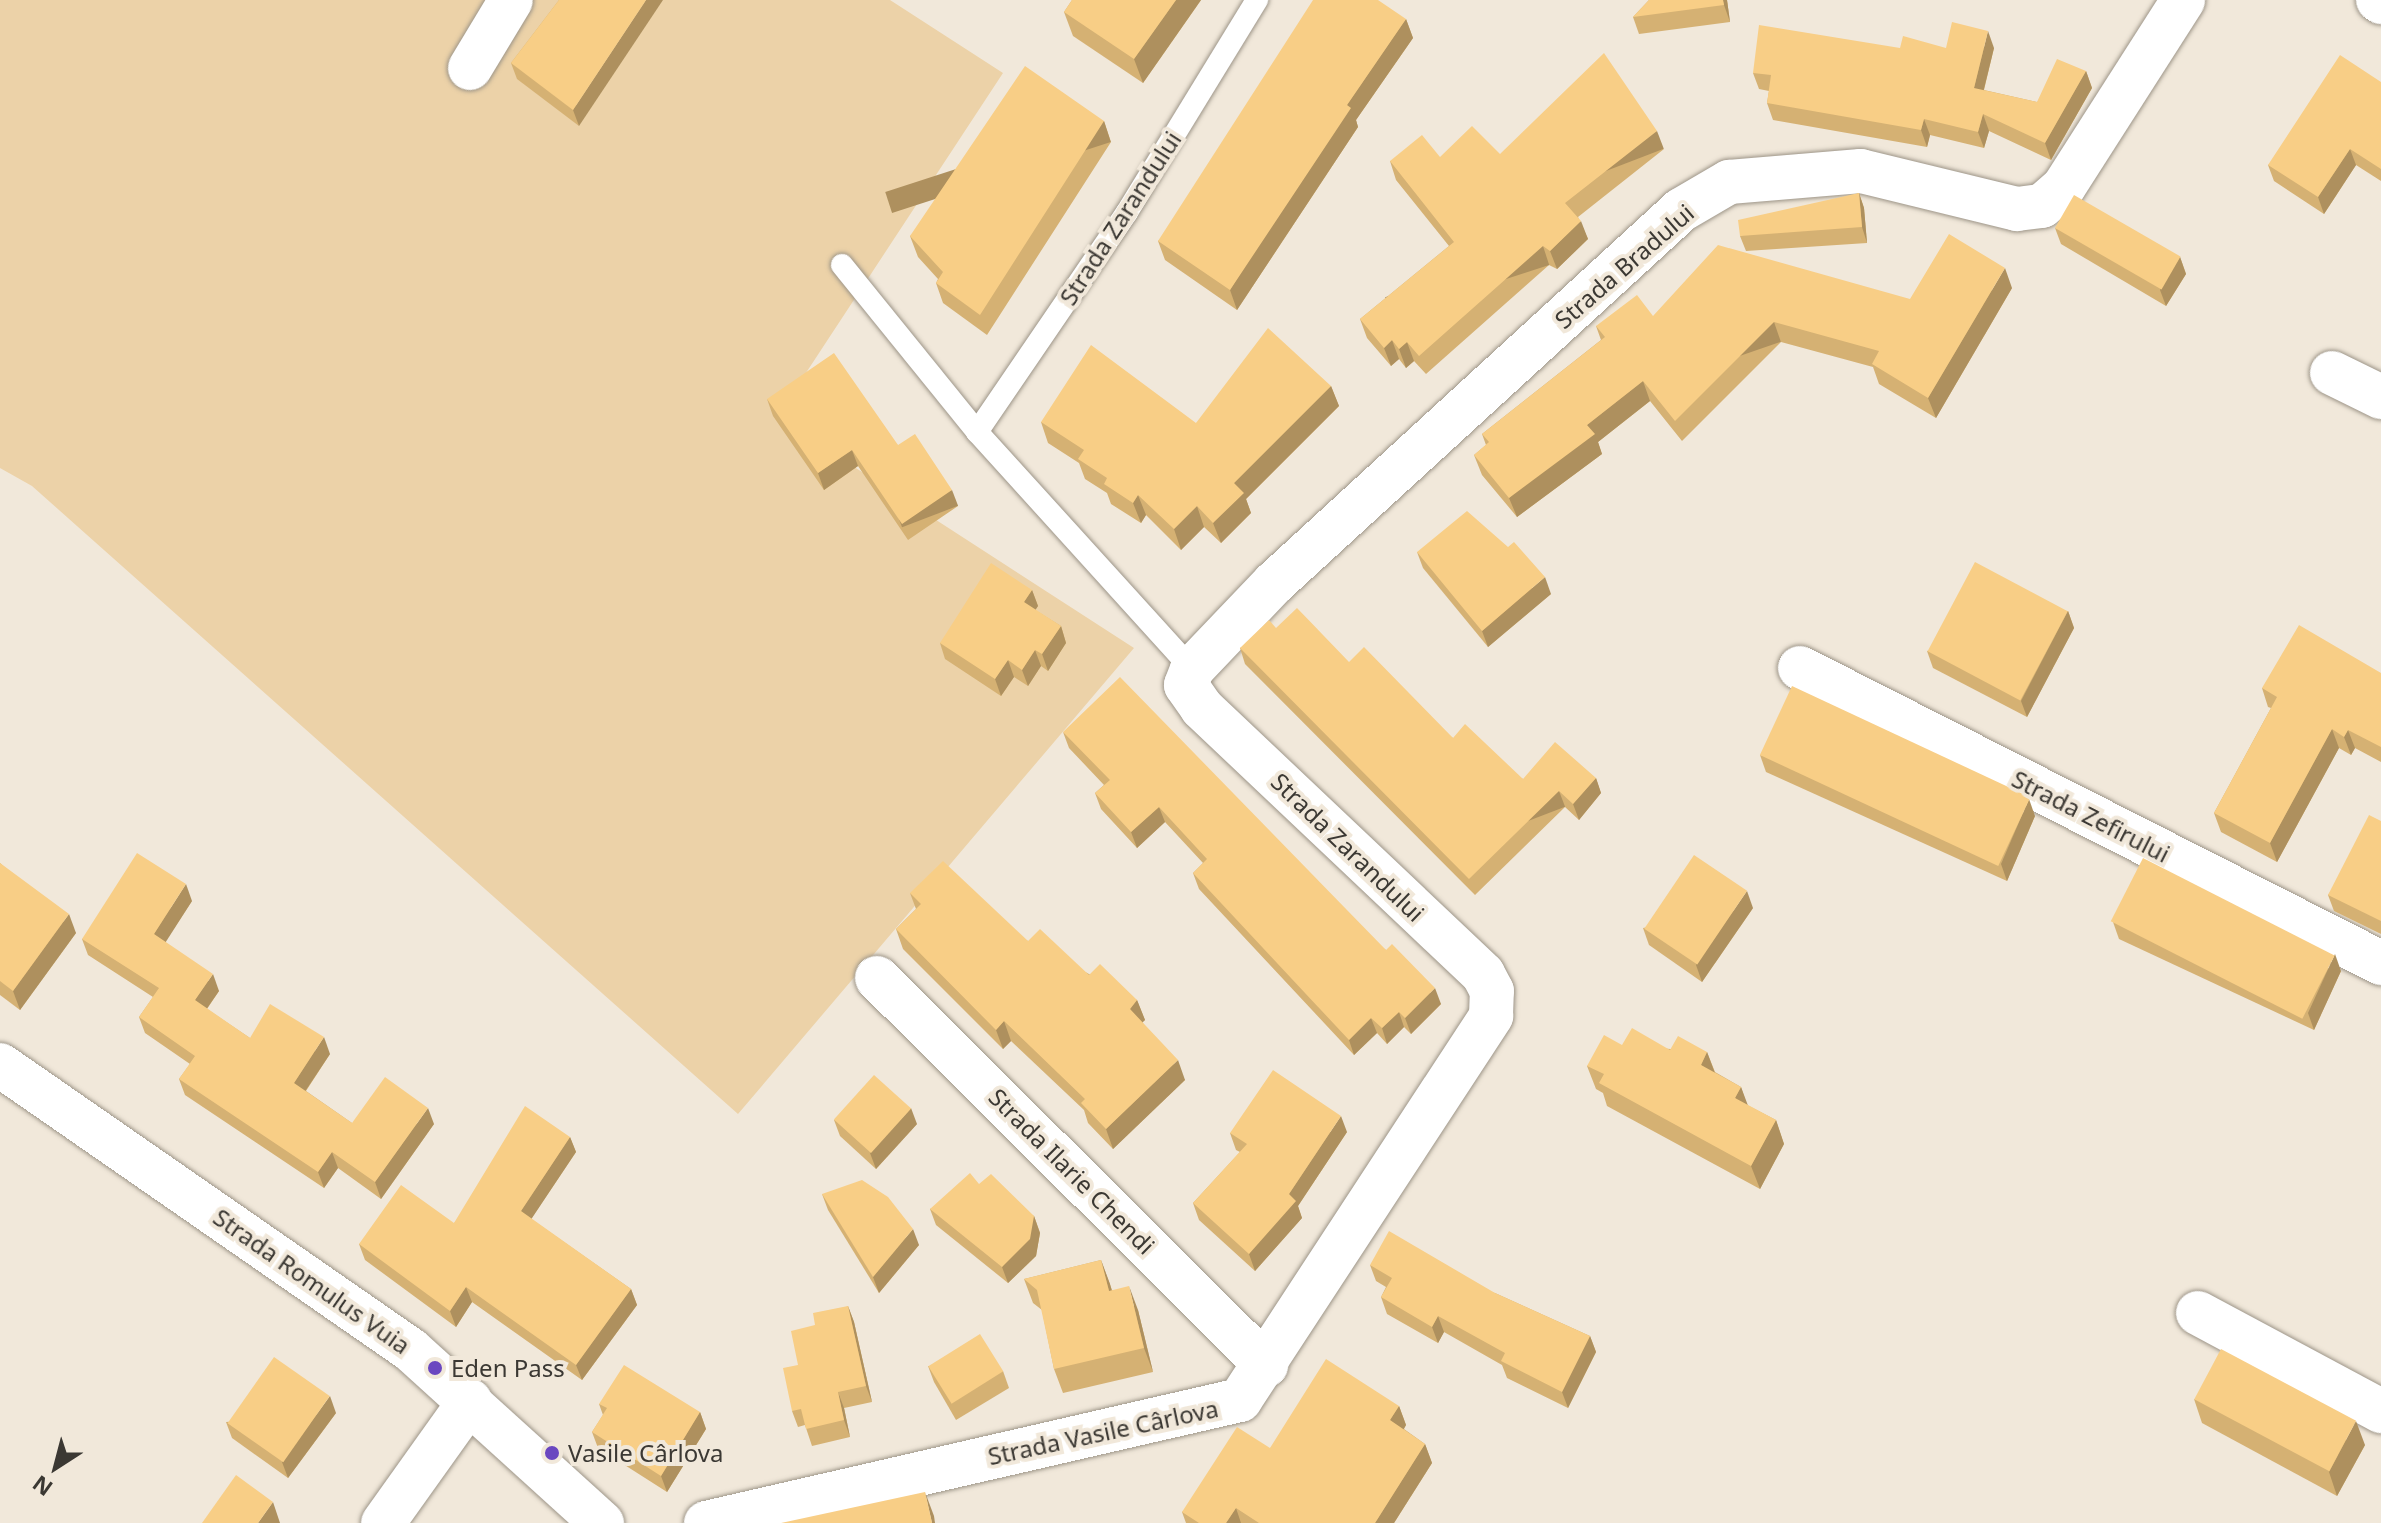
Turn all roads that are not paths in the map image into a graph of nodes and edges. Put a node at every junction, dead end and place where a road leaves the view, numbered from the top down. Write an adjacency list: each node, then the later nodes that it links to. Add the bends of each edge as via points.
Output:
1 (511, 0): 4 (street)
2 (1257, 0): 8 (lane, Strada Zarandului, via 1127,212)
3 (2183, 0): 10 (street, Strada Bradului, via 2053,200 2017,209 1861,171 1729,182 1681,210 1274,583)
4 (470, 68)
5 (842, 265): 8 (lane, Strada Zarandului)
6 (2332, 373): 7 (street)
7 (2381, 397)
8 (977, 432): 10 (lane, Strada Zarandului)
9 (1800, 668): 11 (street, Strada Zefirului)
10 (1189, 677): 13 (street, Strada Zarandului, via 1483,974 1492,991)
11 (2381, 963)
12 (877, 978): 16 (street, Strada Ilarie Chendi)
13 (1491, 1016): 16 (street, Strada Vasile Cârlova)
14 (0, 1065): 17 (street, Strada Romulus Vuia, via 411,1350)
15 (2198, 1313): 18 (street)
16 (1266, 1365): 21 (street, Strada Vasile Cârlova, via 1240,1400 1224,1407)
17 (470, 1401): 19 (street); 20 (street, Strada Romulus Vuia)
18 (2381, 1411)
19 (383, 1523)
20 (602, 1523)
21 (706, 1523)

